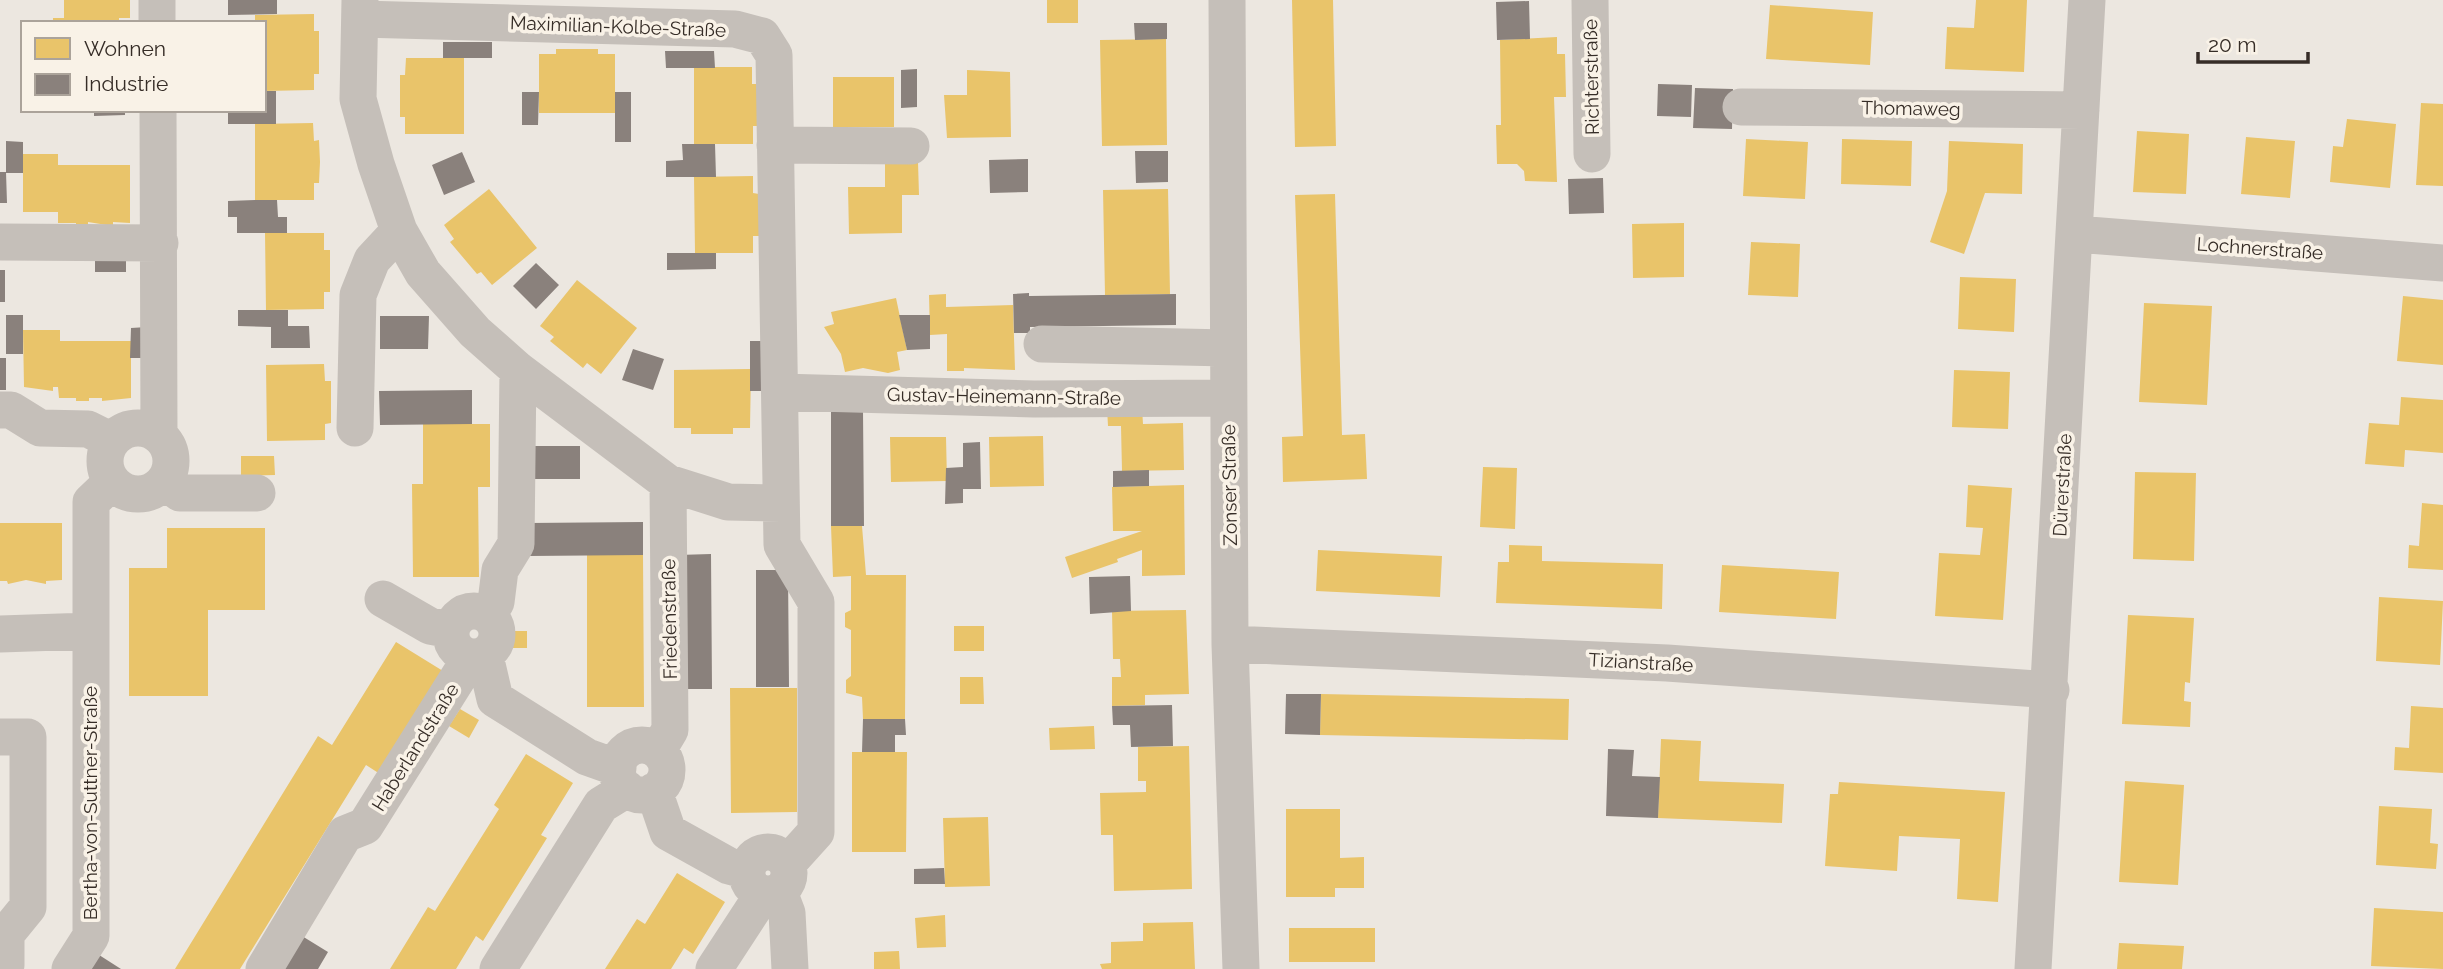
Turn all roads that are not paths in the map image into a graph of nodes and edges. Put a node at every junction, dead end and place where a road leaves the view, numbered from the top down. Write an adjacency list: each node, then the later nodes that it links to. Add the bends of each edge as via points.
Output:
1 (156, 0): 6 (street)
2 (1227, 0): 19 (street, Zonser Straße)
3 (1590, 0): 12 (street, Richterstraße)
4 (2087, 0): 8 (street, Dürerstraße)
5 (360, 10): 10 (street, Maximilian-Kolbe-Straße, via 735,29 762,36 774,55); 13 (street, via 358,99)
6 (157, 21)
7 (1741, 107): 8 (street, Thomaweg)
8 (2081, 110): 14 (street, Dürerstraße)
9 (158, 112): 16 (street)
10 (775, 145): 11 (street); 21 (street, Maximilian-Kolbe-Straße)
11 (911, 146)
12 (1592, 154)
13 (399, 231): 20 (street, via 423,273 475,332); 24 (street, via 372,260 358,295)
14 (2076, 234): 17 (street, Lochnerstraße); 37 (street, Dürerstraße)
15 (0, 242): 16 (street)
16 (160, 243): 25 (street)
17 (2443, 262)
18 (1042, 344): 19 (street)
19 (1228, 348): 22 (street, Zonser Straße)
20 (519, 370): 29 (street); 36 (street, Haberlandstraße, via 516,544 500,570 496,602 488,615 494,621 496,644)
21 (780, 392): 22 (street, Gustav-Heinemann-Straße); 31 (street, Maximilian-Kolbe-Straße)
22 (1228, 398): 35 (street, Zonser Straße)
23 (0, 410): 26 (street, via 11,410 40,428 88,429)
24 (355, 428)
25 (159, 435): 26 (street, via 129,429); 28 (street, via 170,452 170,473)
26 (112, 441): 27 (street, via 105,461)
27 (112, 482): 28 (street, via 138,495); 33 (street, Bertha-von-Suttner-Straße, via 91,502)
28 (164, 482): 30 (street, via 180,493)
29 (668, 484): 31 (street, via 727,502); 39 (street, Friedenstraße, via 670,730 657,750 667,772)
30 (257, 493)
31 (781, 503): 40 (street, Maximilian-Kolbe-Straße, via 782,545 816,603 816,832)
32 (383, 598): 36 (street)
33 (89, 631): 34 (street); 42 (street, Bertha-von-Suttner-Straße, via 91,936)
34 (0, 634)
35 (1230, 644): 37 (street, Tizianstraße, via 1667,663); 47 (street, Zonser Straße)
36 (469, 648): 39 (street, via 495,699); 43 (street, Haberlandstraße, via 365,827 345,834)
37 (2051, 690): 48 (street, Dürerstraße)
38 (0, 737): 41 (street, via 28,737 28,907 6,934)
39 (633, 783): 40 (street, via 668,832 729,866); 44 (street, via 601,805)
40 (769, 880): 45 (street); 46 (street, via 787,914)
41 (6, 965)
42 (70, 969)
43 (264, 969)
44 (498, 969)
45 (714, 969)
46 (790, 969)
47 (1241, 969)
48 (2033, 969)

